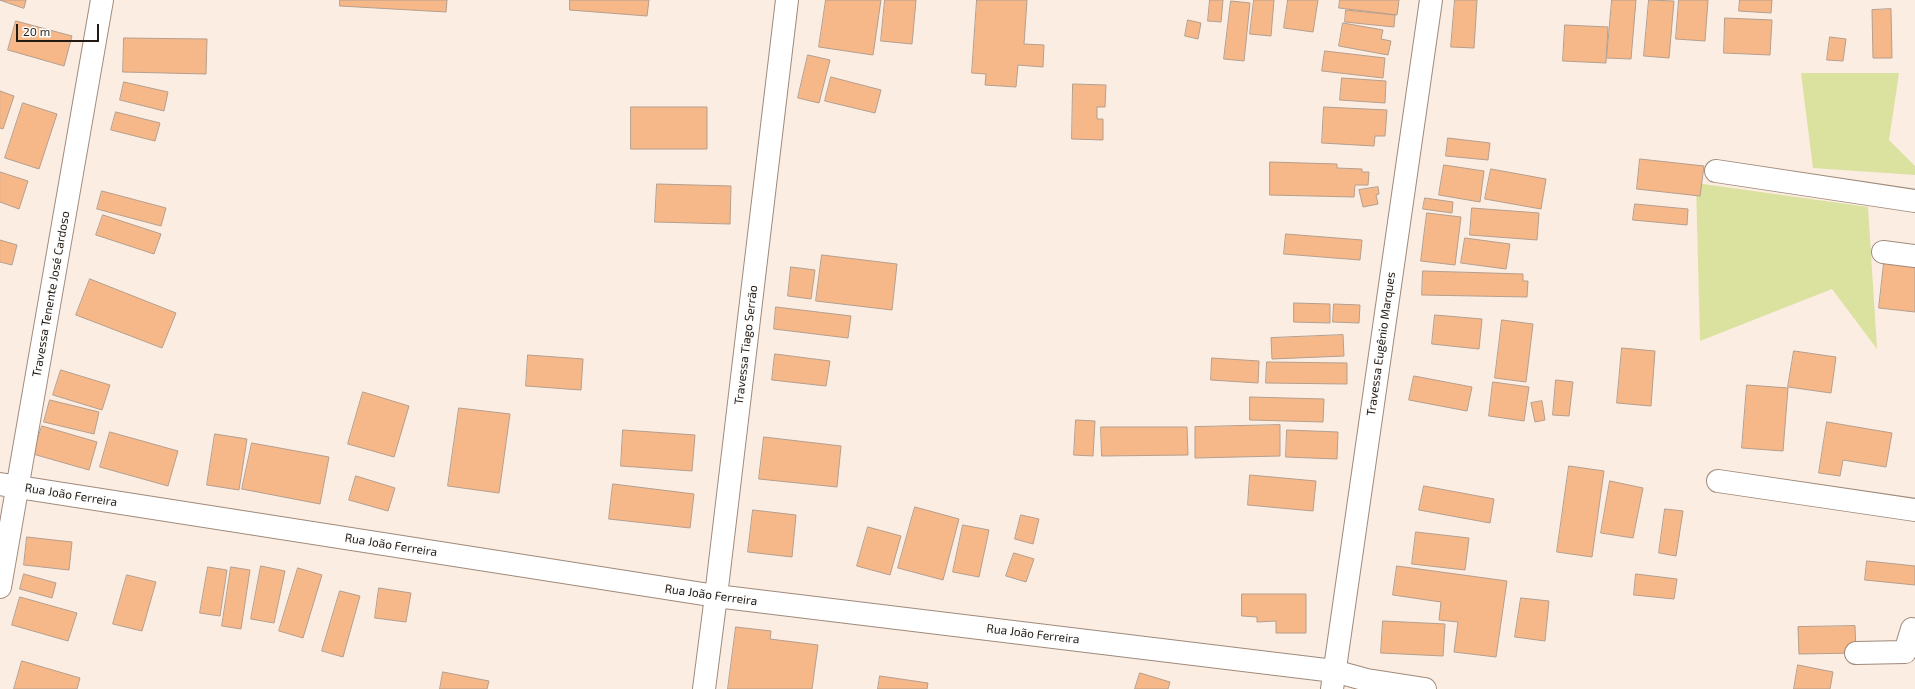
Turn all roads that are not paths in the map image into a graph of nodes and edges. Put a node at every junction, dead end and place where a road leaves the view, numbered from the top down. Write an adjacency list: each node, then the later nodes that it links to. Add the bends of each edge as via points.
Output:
1 (102, 0): 9 (street, Travessa Tenente José Cardoso)
2 (787, 0): 12 (street, Travessa Tiago Serrão)
3 (1431, 0): 15 (street, Travessa Eugênio Marques)
4 (1716, 172): 5 (street)
5 (1915, 201)
6 (1883, 252): 7 (street)
7 (1915, 256)
8 (1718, 480): 10 (street)
9 (8, 485): 11 (street, Travessa Tenente José Cardoso); 12 (street, Rua João Ferreira)
10 (1915, 510)
11 (0, 587)
12 (716, 596): 15 (street, Rua João Ferreira); 17 (street, Travessa Tiago Serrão)
13 (1915, 630): 14 (street, via 1912,629 1905,652)
14 (1856, 653)
15 (1333, 680): 16 (street, Rua João Ferreira)
16 (1368, 685): 18 (street, Rua João Ferreira)
17 (704, 689)
18 (1425, 689)

